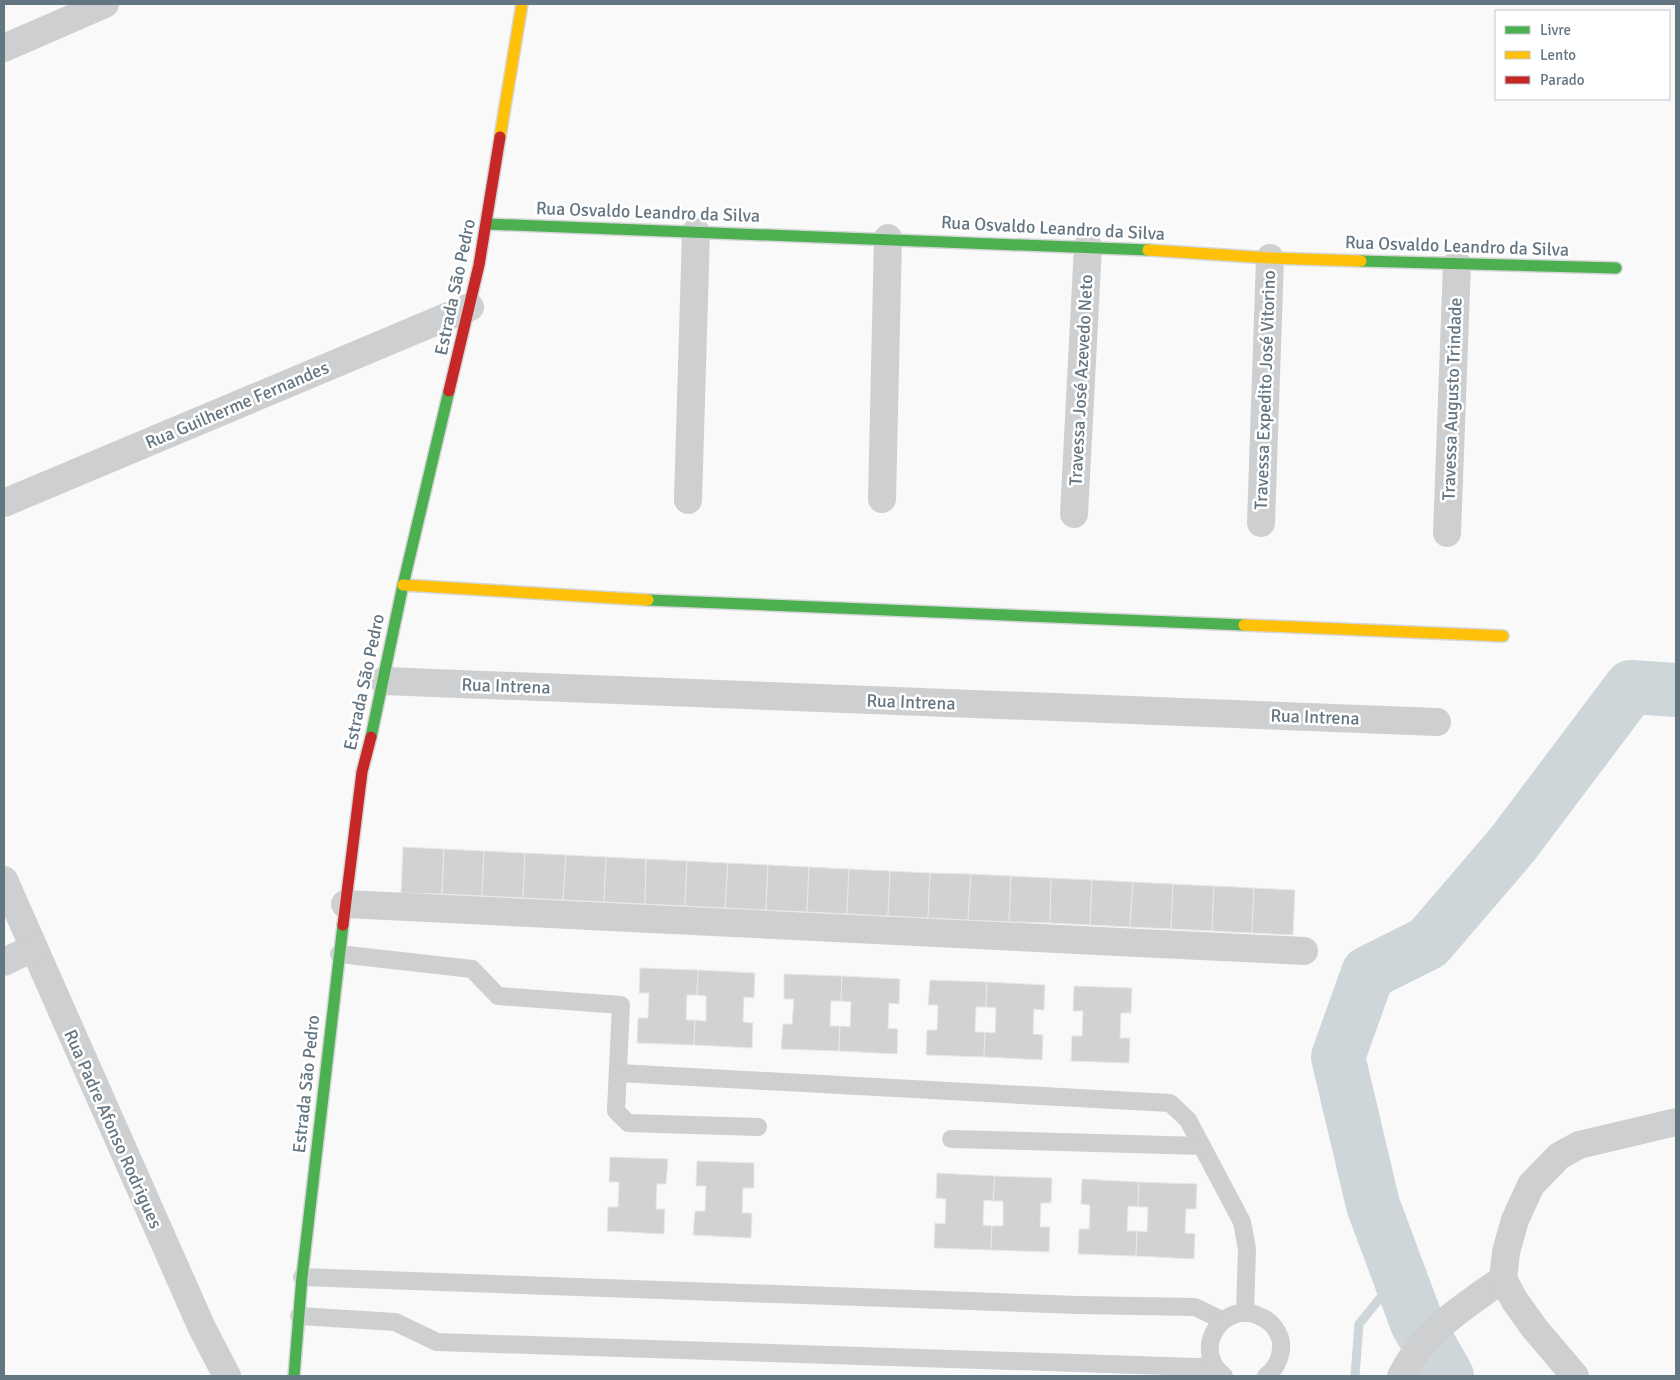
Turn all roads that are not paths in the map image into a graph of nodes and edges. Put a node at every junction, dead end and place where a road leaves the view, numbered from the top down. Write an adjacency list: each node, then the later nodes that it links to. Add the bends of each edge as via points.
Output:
1 (105, 4): 3 (street)
2 (522, 4): 4 (street, Estrada São Pedro)
3 (4, 48)
4 (488, 224): 5 (street, Rua Osvaldo Leandro da Silva); 11 (street, Estrada São Pedro)
5 (696, 232): 6 (street, Rua Osvaldo Leandro da Silva); 13 (street)
6 (888, 238): 7 (street, Rua Osvaldo Leandro da Silva); 12 (street)
7 (1088, 246): 8 (street, Rua Osvaldo Leandro da Silva); 15 (street, Travessa José Azevedo Neto)
8 (1270, 258): 9 (street, Rua Osvaldo Leandro da Silva); 16 (street, Travessa Expedito José Vitorino)
9 (1457, 264): 10 (street, Rua Osvaldo Leandro da Silva); 17 (street, Travessa Augusto Trindade)
10 (1616, 268)
11 (470, 307): 14 (street, Rua Guilherme Fernandes); 18 (street, Estrada São Pedro)
12 (882, 499)
13 (688, 500)
14 (4, 503)
15 (1074, 514)
16 (1261, 523)
17 (1447, 533)
18 (403, 585): 19 (street, via 629,599); 20 (street, Estrada São Pedro)
19 (1503, 636)
20 (384, 681): 21 (street, Rua Intrena); 23 (street, Estrada São Pedro, via 362,772)
21 (1437, 722)
22 (4, 880): 24 (street, Rua Padre Afonso Rodrigues)
23 (345, 904): 25 (street); 26 (street, Estrada São Pedro)
24 (33, 948): 27 (street); 40 (street, Rua Padre Afonso Rodrigues, via 202,1328)
25 (1304, 951)
26 (339, 954): 28 (lane, via 472,969 498,996 621,1005); 33 (street, Estrada São Pedro)
27 (4, 962)
28 (619, 1073): 30 (lane, via 616,1111 628,1123); 32 (lane, via 1170,1103 1188,1120)
29 (1676, 1122): 34 (street, via 1579,1145 1559,1156 1532,1185 1515,1220)
30 (758, 1127)
31 (951, 1139): 32 (lane)
32 (1202, 1146): 35 (lane, via 1242,1222 1247,1249)
33 (302, 1277): 36 (street, Estrada São Pedro); 37 (lane, via 1195,1307)
34 (1503, 1279): 38 (street, via 1441,1323); 43 (street, via 1535,1329)
35 (1245, 1312): 37 (lane); 42 (lane, via 1268,1320 1281,1341 1281,1354 1276,1366)
36 (299, 1316): 39 (lane, via 395,1322 437,1342 1186,1367); 41 (street, Estrada São Pedro)
37 (1222, 1320): 39 (lane, via 1210,1342 1210,1354)
38 (1405, 1368)
39 (1219, 1371)
40 (227, 1376)
41 (294, 1376)
42 (1266, 1376)
43 (1575, 1376)

